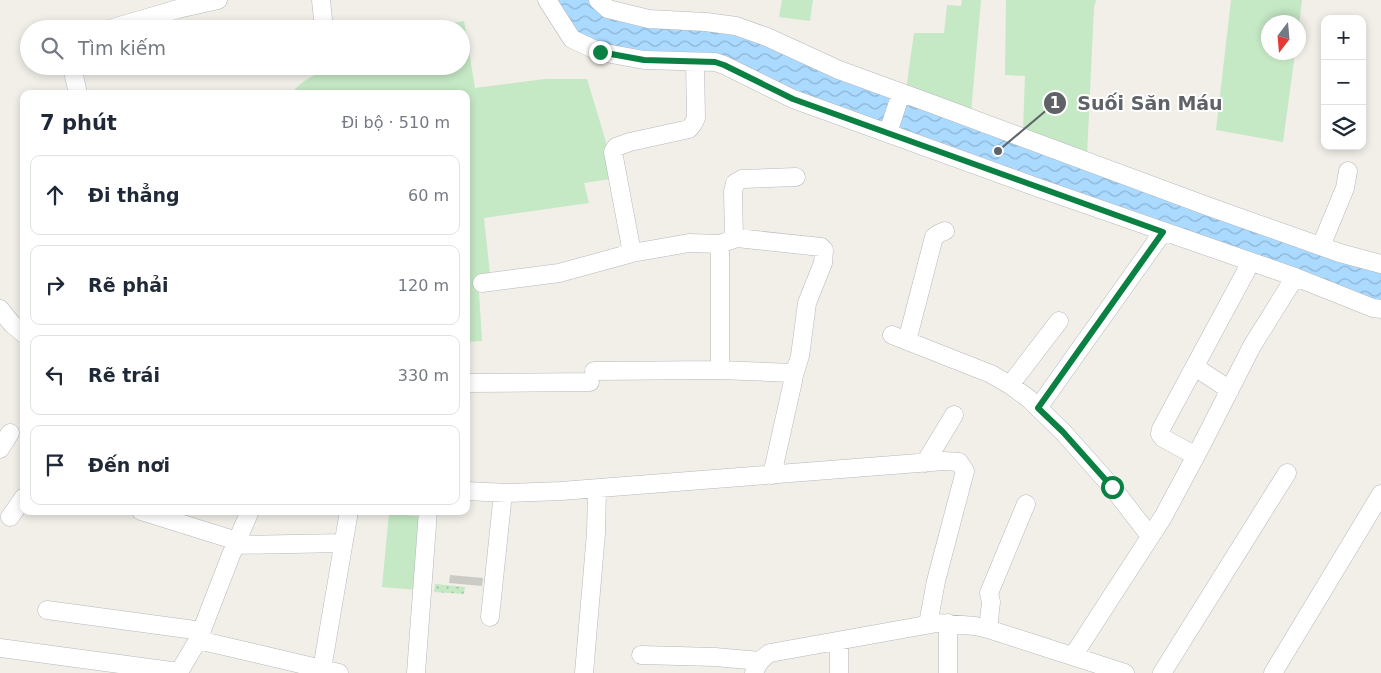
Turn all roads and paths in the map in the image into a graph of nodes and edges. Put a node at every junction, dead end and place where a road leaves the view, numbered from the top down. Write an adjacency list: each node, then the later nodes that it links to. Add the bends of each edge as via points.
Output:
1 (218, 0): 5 (street)
2 (321, 0): 8 (street)
3 (547, 0): 9 (street, via 572,39 600,52 644,60)
4 (598, 0): 6 (street, via 608,9)
5 (175, 5): 7 (street)
6 (620, 6): 12 (street, via 649,19 736,26)
7 (134, 20)
8 (323, 20)
9 (695, 62): 13 (street, via 724,65 793,99); 20 (street, via 696,118 689,129 630,142 616,147 613,152)
10 (74, 75): 11 (street)
11 (77, 90)
12 (902, 93): 13 (street); 19 (street)
13 (888, 133): 17 (street)
14 (1348, 171): 19 (street, via 1346,186)
15 (796, 178): 18 (street, via 742,179 736,183)
16 (946, 231): 33 (street, via 934,238 899,338 991,374)
17 (1163, 232): 21 (street); 35 (street)
18 (727, 242): 20 (street, via 689,243); 30 (street); 31 (street, via 737,238 821,247 824,250 823,263 807,303 800,356)
19 (1321, 246): 22 (street)
20 (632, 252): 24 (street, via 558,272)
21 (1251, 262): 23 (street); 29 (street)
22 (1381, 264)
23 (1295, 277): 26 (street); 34 (street, via 1252,346)
24 (482, 283)
25 (0, 309): 28 (street)
26 (1381, 309)
27 (1059, 321): 33 (street)
28 (20, 331)
29 (1195, 367): 34 (street); 39 (street, via 1160,434)
30 (720, 370): 31 (street); 32 (street)
31 (794, 375): 42 (street)
32 (470, 383)
33 (1010, 385): 35 (street)
34 (1230, 390): 39 (street)
35 (1038, 408): 54 (street, via 1112,487)
36 (954, 415): 40 (street)
37 (10, 432): 38 (street)
38 (0, 449)
39 (1196, 456): 54 (street)
40 (925, 463): 42 (street); 60 (street, via 959,462 965,471)
41 (1287, 473): 75 (street)
42 (772, 475): 43 (street)
43 (597, 489): 45 (street); 71 (street)
44 (470, 491): 45 (street)
45 (503, 493): 58 (street)
46 (1381, 494): 76 (street)
47 (20, 503): 53 (street)
48 (1026, 504): 61 (street, via 989,593)
49 (153, 515): 55 (street)
50 (248, 515): 55 (street)
51 (347, 515): 56 (street)
52 (428, 515): 70 (street)
53 (10, 518)
54 (1150, 536): 66 (street)
55 (236, 543): 56 (street); 62 (street)
56 (343, 543): 68 (street)
57 (47, 610): 62 (street)
58 (490, 618)
59 (948, 623): 60 (street); 61 (street); 73 (street)
60 (928, 624): 63 (street)
61 (988, 629): 66 (street)
62 (200, 636): 64 (street, via 178,673); 68 (street)
63 (839, 641): 67 (street, via 770,653); 72 (street)
64 (0, 648)
65 (641, 655): 67 (street, via 716,657)
66 (1073, 656): 74 (street)
67 (757, 667)
68 (310, 669): 69 (street)
69 (339, 673)
70 (416, 673)
71 (584, 673)
72 (839, 673)
73 (948, 673)
74 (1125, 673)
75 (1162, 673)
76 (1273, 673)

